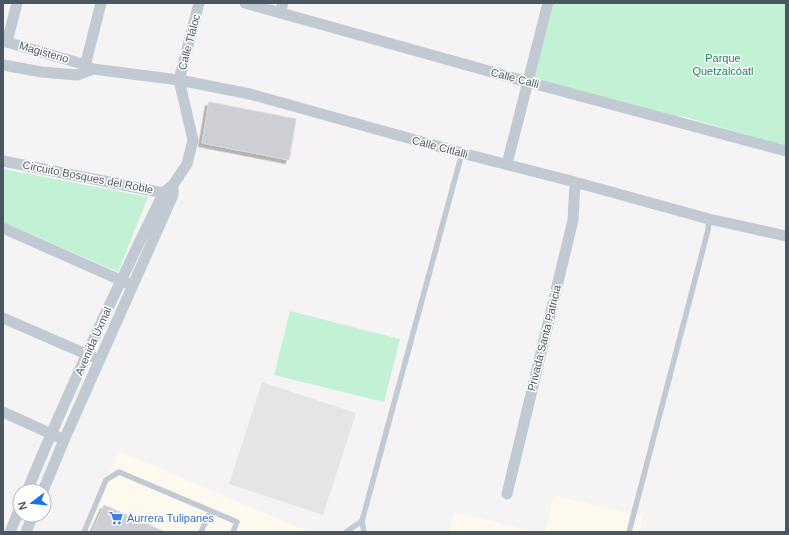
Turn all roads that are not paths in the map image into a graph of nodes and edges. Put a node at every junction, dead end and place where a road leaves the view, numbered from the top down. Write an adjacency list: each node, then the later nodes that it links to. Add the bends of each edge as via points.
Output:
1 (17, 3): 7 (street)
2 (101, 3): 9 (street)
3 (199, 3): 10 (street, Calle Tláloc)
4 (245, 3): 6 (street, Calle Calli)
5 (548, 3): 11 (street)
6 (281, 8): 11 (street, Calle Calli)
7 (5, 41): 9 (street, Magisterio)
8 (3, 65): 9 (street, Magisterio, via 77,75)
9 (87, 69): 10 (street, Calle Citlalli)
10 (179, 80): 13 (street, Calle Citlalli, via 250,94); 17 (street, via 193,140 187,164)
11 (528, 82): 12 (street, Calle Calli); 15 (street)
12 (786, 151)
13 (462, 153): 15 (street, Calle Citlalli); 33 (lane)
14 (3, 161): 17 (street, Circuito Bosques del Roble)
15 (507, 164): 16 (street, Calle Citlalli)
16 (575, 182): 18 (street, Calle Citlalli); 31 (street, Privada Santa Patricia, via 573,220)
17 (170, 191): 21 (street, Avenida Uxmal); 22 (street, Avenida Uxmal)
18 (709, 219): 20 (street, Calle Citlalli); 39 (lane)
19 (3, 228): 21 (street)
20 (786, 236)
21 (120, 280): 22 (street); 24 (street, Avenida Uxmal)
22 (133, 286): 25 (street, Avenida Uxmal)
23 (3, 318): 24 (street)
24 (87, 354): 25 (street); 27 (street, Avenida Uxmal)
25 (100, 360): 28 (street, Avenida Uxmal)
26 (3, 412): 27 (street)
27 (50, 434): 28 (street); 29 (street, Avenida Uxmal)
28 (64, 440): 30 (street, Avenida Uxmal)
29 (30, 483)
30 (46, 483)
31 (506, 494)
32 (210, 511): 34 (lane, via 120,472 106,480); 35 (lane); 36 (lane, via 237,522)
33 (362, 521): 37 (lane); 38 (lane)
34 (84, 532)
35 (200, 532)
36 (233, 532)
37 (346, 532)
38 (364, 532)
39 (629, 532)

